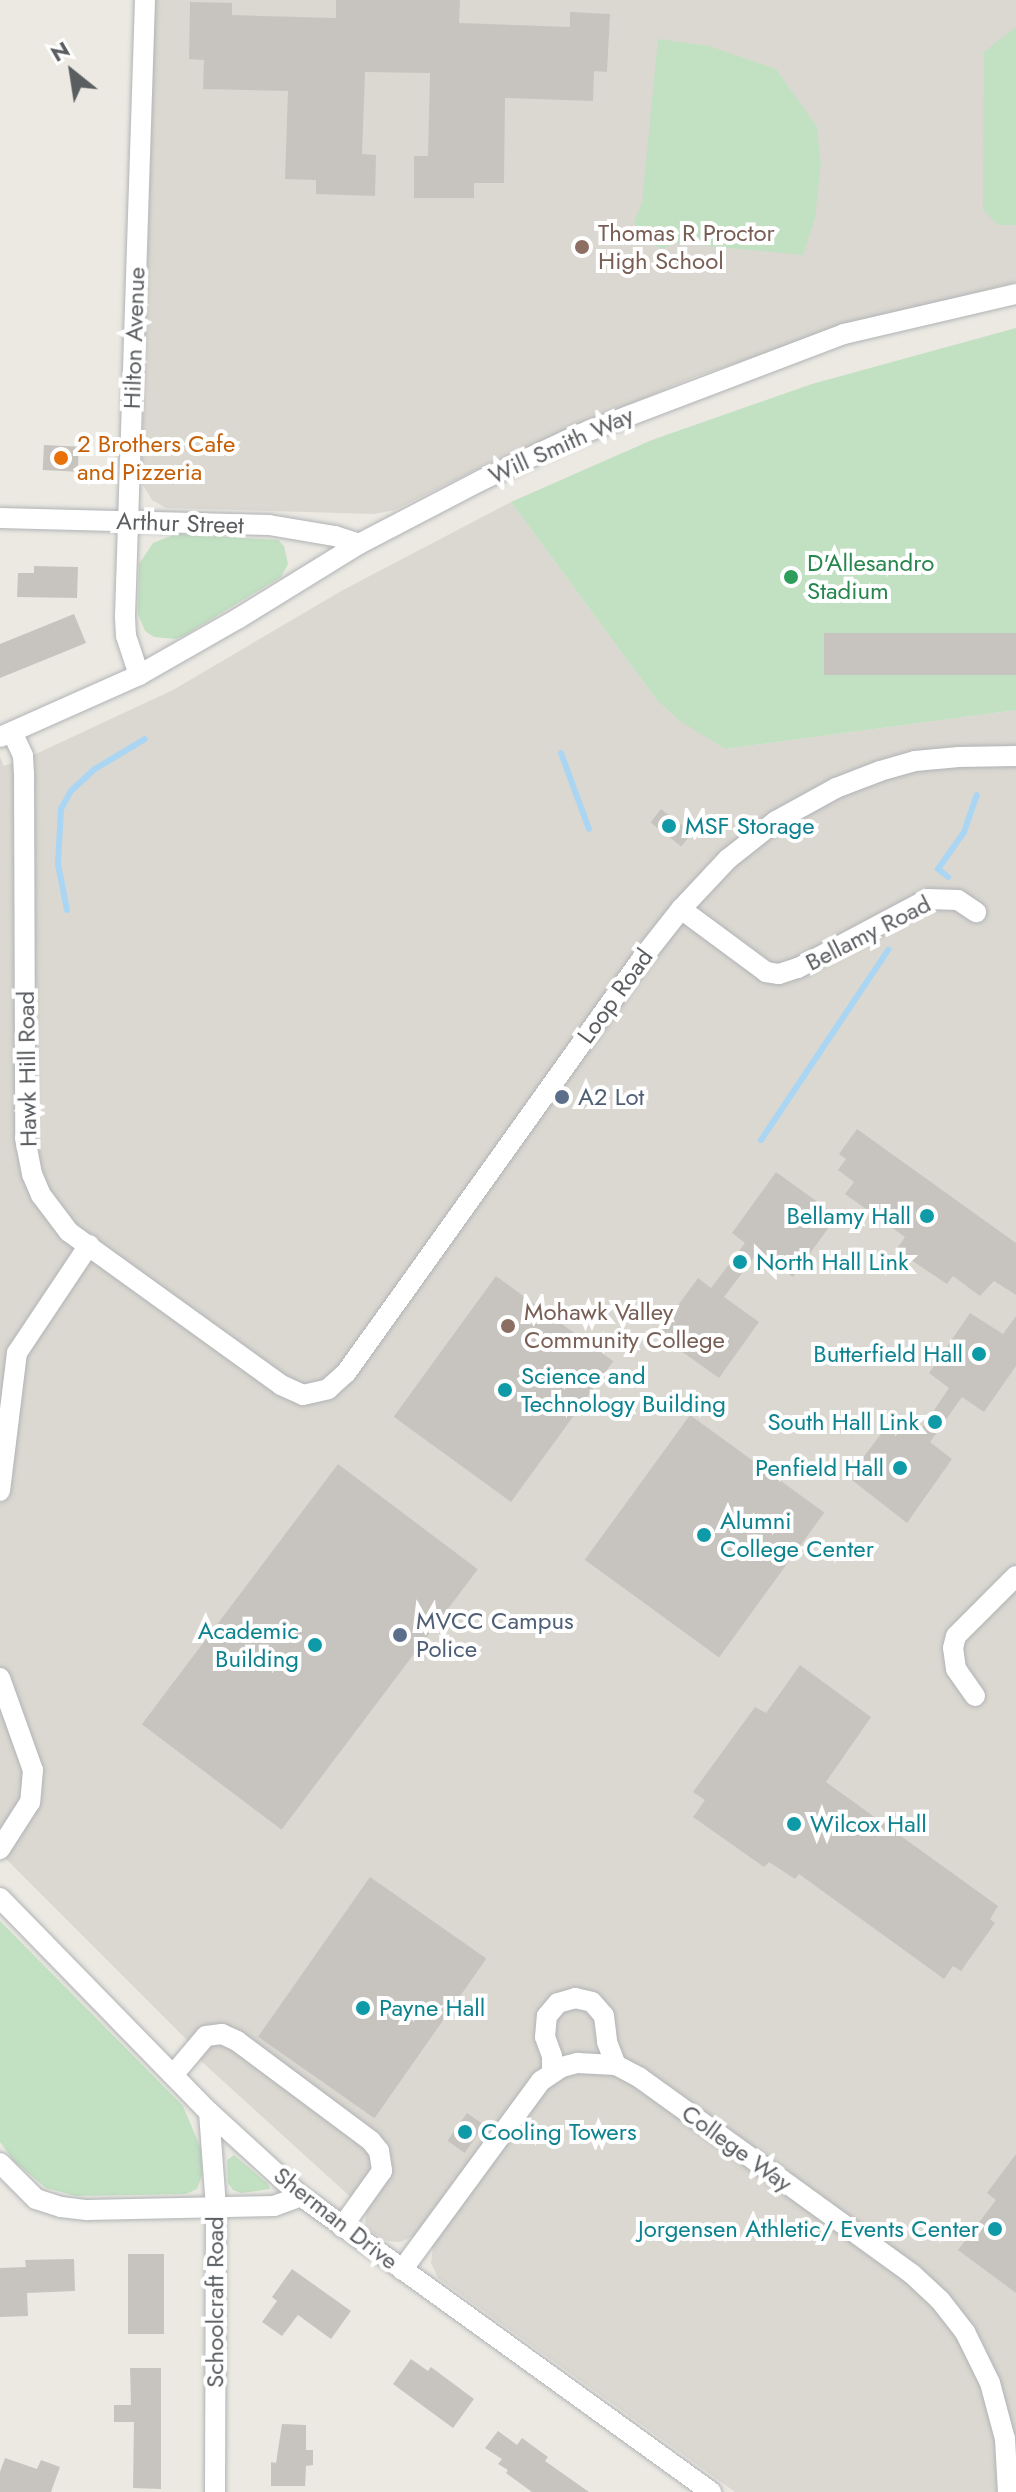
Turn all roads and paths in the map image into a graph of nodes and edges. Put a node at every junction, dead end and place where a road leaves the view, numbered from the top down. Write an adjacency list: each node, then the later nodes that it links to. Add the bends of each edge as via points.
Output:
1 (145, 0): 4 (street, Hilton Avenue)
2 (1016, 294): 5 (street, Will Smith Way, via 844,334 701,386 509,467)
3 (0, 518): 4 (street, Arthur Street)
4 (127, 521): 5 (street, Arthur Street, via 269,525); 6 (street, Hilton Avenue, via 126,636)
5 (359, 544): 6 (street, Will Smith Way)
6 (139, 675): 7 (street, Will Smith Way)
7 (6, 734): 11 (street, Hawk Hill Road, via 23,756 24,773 28,1156 49,1209)
8 (1016, 756): 9 (street, Loop Road, via 915,761 836,788 776,821 728,859)
9 (681, 909): 10 (street, Bellamy Road, via 766,972 779,974 928,899 958,900); 12 (street, Loop Road, via 358,1357)
10 (976, 912)
11 (89, 1245): 12 (street, Hawk Hill Road, via 291,1391); 13 (street, via 17,1353)
12 (324, 1391)
13 (0, 1491)
14 (1016, 1576): 16 (street, via 956,1636 956,1669)
15 (0, 1678): 17 (street, via 33,1770 30,1802)
16 (975, 1696)
17 (0, 1849)
18 (0, 1898): 21 (street, Sherman Drive)
19 (616, 2065): 20 (street, College Way, via 577,2063); 20 (street, via 604,2016 592,2002 575,1998 558,2003 547,2016); 28 (street, College Way, via 754,2159 940,2300 965,2332 990,2383)
20 (552, 2073): 27 (street)
21 (173, 2075): 22 (street, Sherman Drive); 26 (street, via 206,2036 222,2034 371,2141 379,2151 382,2171)
22 (209, 2112): 24 (street, Sherman Drive); 25 (street, Schoolcraft Road)
23 (0, 2163): 25 (street, via 23,2190 46,2204 87,2210)
24 (301, 2196): 25 (street, via 274,2206); 26 (street, Sherman Drive)
25 (216, 2207): 29 (street, Schoolcraft Road)
26 (342, 2227): 27 (street, Sherman Drive)
27 (402, 2270): 30 (street, Sherman Drive)
28 (1010, 2484)
29 (215, 2492)
30 (711, 2492)

